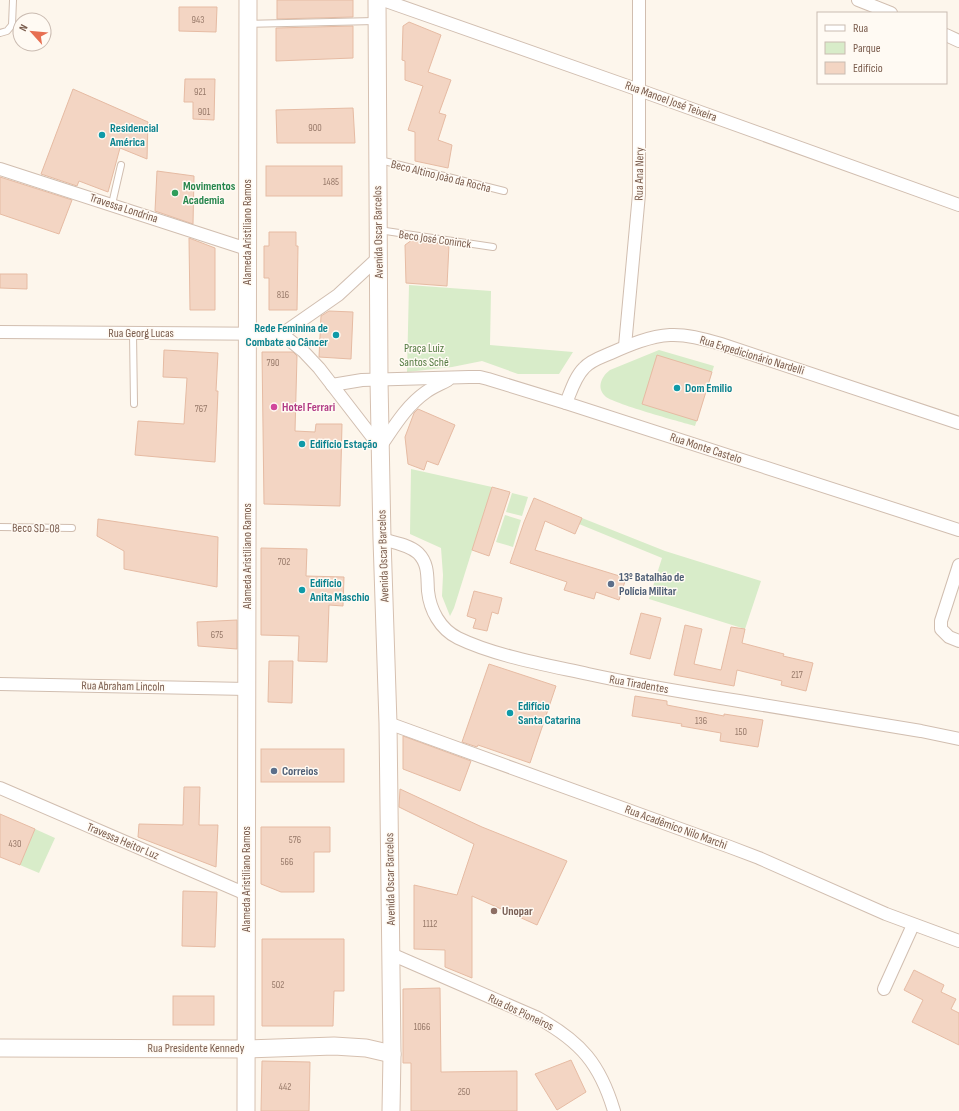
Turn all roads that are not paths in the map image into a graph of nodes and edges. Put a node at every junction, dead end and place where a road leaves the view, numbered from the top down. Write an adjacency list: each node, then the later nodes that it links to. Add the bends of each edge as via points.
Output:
1 (13, 0): 10 (lane, via 12,25 7,31)
2 (248, 0): 9 (main road, Alameda Aristiliano Ramos)
3 (376, 0): 8 (main road, Avenida Oscar Barcelos)
4 (383, 0): 13 (street, Rua Manoel José Teixeira)
5 (639, 0): 13 (street, Rua Ana Nery)
6 (858, 0): 7 (street)
7 (888, 12)
8 (377, 21): 9 (lane); 14 (main road, Avenida Oscar Barcelos)
9 (248, 24): 22 (main road, Alameda Aristiliano Ramos)
10 (0, 33)
11 (947, 35): 12 (street)
12 (959, 41)
13 (639, 90): 19 (street, Rua Manoel José Teixeira); 28 (street, Rua Ana Nery, via 639,194)
14 (377, 160): 17 (lane, Beco Altino João da Rocha); 20 (main road, Avenida Oscar Barcelos)
15 (121, 165): 18 (lane)
16 (0, 169): 18 (street, Travessa Londrina)
17 (504, 191)
18 (112, 204): 22 (street, Travessa Londrina)
19 (959, 204)
20 (378, 230): 21 (lane, Beco José Coninck); 23 (main road, Avenida Oscar Barcelos)
21 (492, 247)
22 (247, 249): 26 (main road, Alameda Aristiliano Ramos)
23 (379, 257): 27 (street, via 338,295); 30 (main road, Avenida Oscar Barcelos)
24 (0, 332): 25 (street, Rua Georg Lucas)
25 (133, 333): 26 (street, Rua Georg Lucas); 33 (lane)
26 (247, 334): 27 (street, Rua Georg Lucas); 43 (main road, Alameda Aristiliano Ramos)
27 (282, 334): 31 (street, via 302,351)
28 (625, 346): 32 (street, Rua Expedicionário Nardelli, via 585,367); 34 (street, Rua Expedicionário Nardelli, via 669,335 703,339)
29 (452, 378): 30 (street, Rua Monte Castelo); 32 (street, Rua Monte Castelo, via 480,377); 35 (street, Rua Monte Castelo, via 427,391 412,404)
30 (379, 380): 31 (street, Rua Monte Castelo); 35 (main road, Avenida Oscar Barcelos)
31 (332, 385): 35 (street)
32 (566, 403): 38 (street, Rua Monte Castelo)
33 (134, 404)
34 (959, 423)
35 (380, 447): 39 (main road, Avenida Oscar Barcelos)
36 (0, 527): 37 (lane, Beco SD-08)
37 (72, 528)
38 (959, 530)
39 (382, 539): 44 (main road, Avenida Oscar Barcelos); 45 (street, Rua Tiradentes, via 418,553 425,561 428,592 435,616 456,638 478,646 615,680 920,730)
40 (959, 565): 41 (street, via 941,621 941,629 948,637)
41 (959, 641)
42 (0, 684): 43 (street, Rua Abraham Lincoln)
43 (247, 689): 47 (main road, Alameda Aristiliano Ramos)
44 (388, 723): 48 (street, Rua Acadêmico Nilo Marchi, via 760,858); 50 (main road, Avenida Oscar Barcelos)
45 (959, 739)
46 (0, 788): 47 (street, Travessa Heitor Luz)
47 (246, 894): 53 (main road, Alameda Aristiliano Ramos)
48 (913, 925): 49 (street, Rua Acadêmico Nilo Marchi); 51 (street)
49 (959, 941)
50 (391, 954): 54 (main road, Avenida Oscar Barcelos); 57 (street, Rua dos Pioneiros, via 559,1029 591,1060 603,1080)
51 (884, 989)
52 (0, 1048): 53 (main road, Rua Presidente Kennedy)
53 (246, 1049): 54 (main road, Rua Presidente Kennedy, via 334,1046 366,1048); 55 (main road, Alameda Aristiliano Ramos)
54 (392, 1054): 56 (main road, Avenida Oscar Barcelos)
55 (246, 1111)
56 (391, 1111)
57 (614, 1111)

